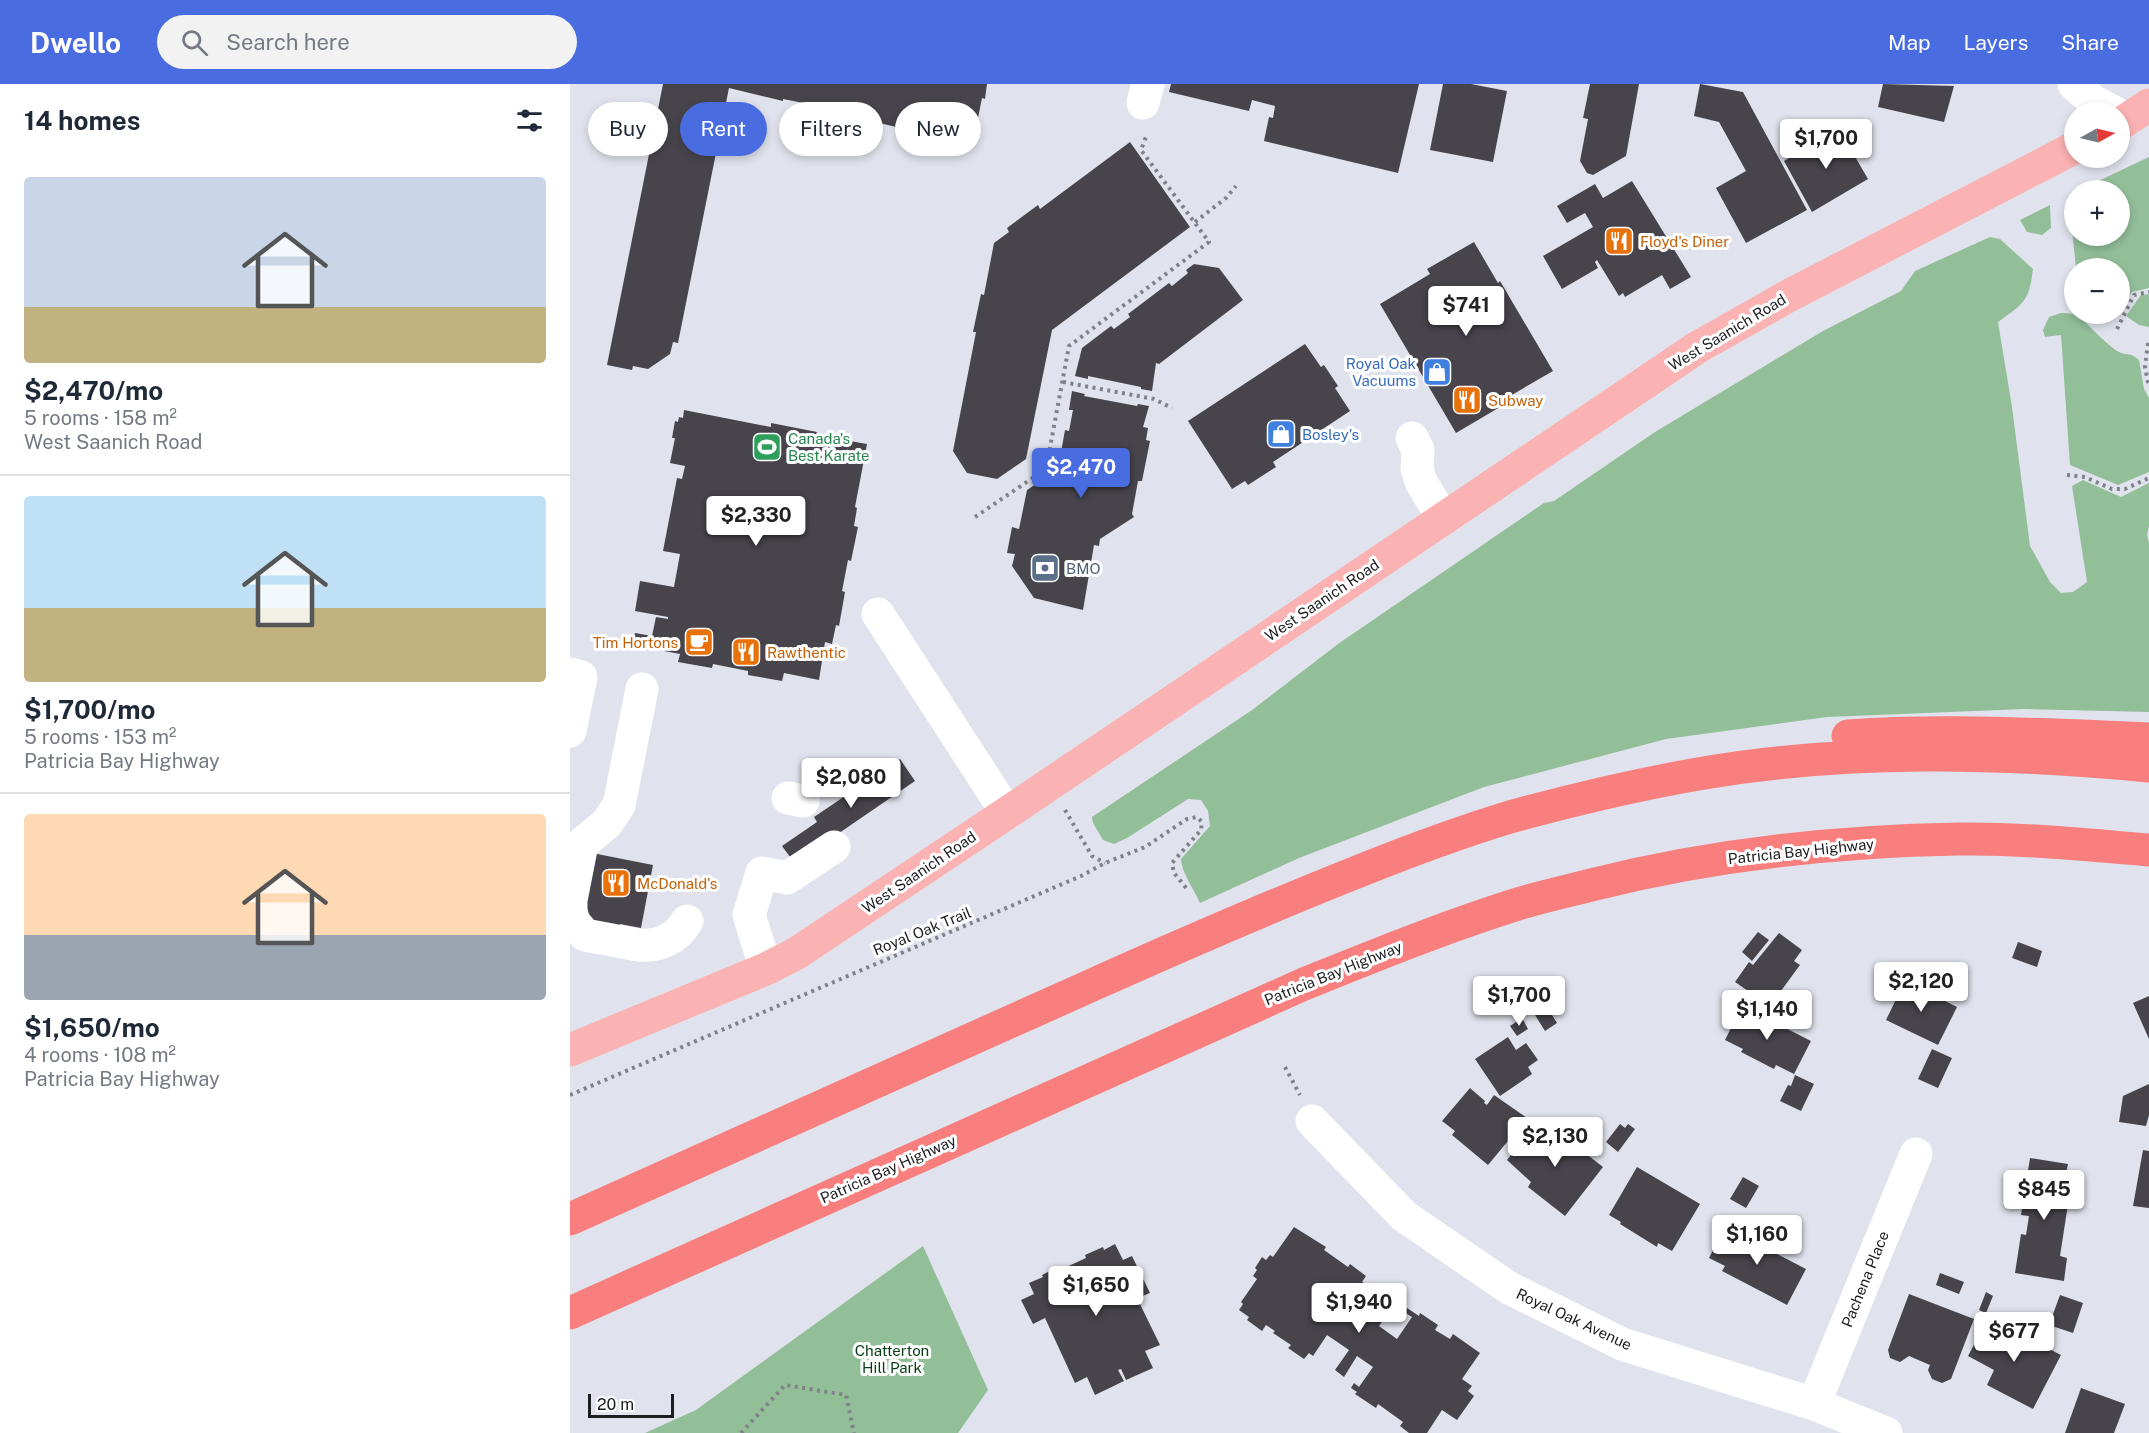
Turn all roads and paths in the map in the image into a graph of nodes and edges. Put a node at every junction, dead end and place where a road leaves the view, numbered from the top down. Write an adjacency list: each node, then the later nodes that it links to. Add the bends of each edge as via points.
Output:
1 (2074, 84): 2 (street)
2 (2095, 102)
3 (1146, 106): 6 (path, via 1141,150)
4 (2064, 153): 17 (main road, West Saanich Road, via 1698,347)
5 (1236, 186): 6 (path, via 1227,198)
6 (1195, 222): 10 (path, via 1209,242 1069,346)
7 (2149, 292): 8 (path, via 2134,295)
8 (2117, 328)
9 (2148, 343): 11 (path, via 2145,367)
10 (1062, 381): 12 (path, via 1154,399); 16 (path, via 1046,469)
11 (2149, 387)
12 (1172, 408)
13 (1412, 438): 17 (street, via 1418,450 1420,482)
14 (2067, 475): 15 (path, via 2085,477 2112,489 2126,489)
15 (2149, 477)
16 (975, 517)
17 (1443, 518): 25 (main road, West Saanich Road)
18 (878, 614): 25 (street, via 944,738)
19 (570, 674): 21 (street, via 581,676)
20 (642, 689): 33 (street, via 619,805 607,823 582,844 571,911 585,935 646,946 675,936)
21 (570, 731)
22 (2149, 739): 24 (highway, via 1904,733 1773,742 1673,758)
23 (2149, 766): 24 (highway, via 1969,755 1880,756 1790,761)
24 (1606, 792): 39 (highway, via 1507,818 1258,911)
25 (1007, 813): 34 (main road, West Saanich Road, via 797,953)
26 (1068, 816): 31 (path, via 1092,856)
27 (2081, 844): 29 (highway, Patricia Bay Highway); 30 (highway); 40 (highway, Patricia Bay Highway, via 1960,839 1833,845 1722,858 1522,902 1304,984)
28 (834, 847): 34 (street, via 787,878 762,873 750,915)
29 (2149, 850)
30 (2149, 859)
31 (1105, 863): 32 (path, Royal Oak Trail, via 1145,847 1187,819 1197,818 1202,822 1201,830 1172,863 1174,873); 36 (path, Royal Oak Trail)
32 (1187, 889)
33 (687, 921)
34 (766, 969): 35 (main road, West Saanich Road)
35 (570, 1050)
36 (570, 1095)
37 (1312, 1121): 43 (street, Royal Oak Avenue, via 1404,1216 1509,1288 1622,1344)
38 (1916, 1154): 43 (street, Pachena Place)
39 (570, 1219)
40 (697, 1256): 41 (highway, Patricia Bay Highway); 42 (highway, via 635,1305)
41 (570, 1313)
42 (570, 1336)
43 (1814, 1404): 46 (street, Royal Oak Avenue)
44 (741, 1433): 45 (path, via 785,1385 846,1395)
45 (854, 1433)
46 (1886, 1433)

